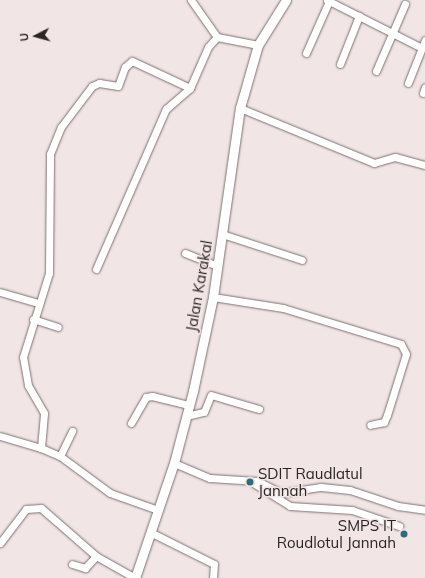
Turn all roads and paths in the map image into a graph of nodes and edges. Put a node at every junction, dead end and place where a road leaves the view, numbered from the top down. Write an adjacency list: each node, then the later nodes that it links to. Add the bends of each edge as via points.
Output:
1 (191, 0): 7 (street)
2 (286, 0): 9 (main road, Jalan Karakal)
3 (328, 0): 5 (street); 11 (street)
4 (405, 4): 6 (street)
5 (359, 16): 6 (street); 12 (street)
6 (394, 32): 10 (street); 13 (street)
7 (217, 37): 9 (street); 15 (street, via 208,47)
8 (425, 40): 10 (street)
9 (258, 45): 16 (main road, Jalan Karakal)
10 (422, 48): 14 (street)
11 (306, 53)
12 (340, 64)
13 (376, 71)
14 (408, 83)
15 (190, 88): 22 (street, via 166,109); 25 (street, via 135,60 127,64 119,84 96,84 73,108 50,154 49,273)
16 (240, 108): 17 (street, via 374,163 395,157); 18 (main road, Jalan Karakal)
17 (425, 165)
18 (222, 234): 20 (street); 21 (main road, Jalan Karakal)
19 (185, 253): 21 (street)
20 (302, 260)
21 (218, 266): 24 (main road, Jalan Karakal)
22 (96, 269)
23 (0, 292): 25 (street)
24 (213, 297): 28 (main road, Jalan Karakal); 32 (street, via 283,308 401,344 406,354 387,416 384,422)
25 (38, 303): 26 (street)
26 (33, 319): 27 (street); 35 (street, via 23,357 28,385 44,413)
27 (58, 327)
28 (189, 405): 30 (main road, Jalan Karakal); 31 (street, via 152,396 146,397)
29 (259, 409): 30 (street, via 211,395 204,412)
30 (186, 416): 37 (main road, Jalan Karakal)
31 (131, 423)
32 (370, 425)
33 (72, 431): 36 (street)
34 (0, 436): 35 (street)
35 (41, 448): 36 (street)
36 (60, 456): 39 (street, via 110,493)
37 (174, 463): 38 (street, via 210,478); 39 (main road, Jalan Karakal)
38 (250, 481): 40 (street, via 282,493 321,487 350,490 398,506); 41 (street, via 290,506 352,510)
39 (158, 510): 42 (main road, Jalan Karakal)
40 (425, 510)
41 (399, 526)
42 (152, 533): 46 (main road, Jalan Karakal); 47 (street, via 214,564)
43 (0, 543): 44 (street, via 26,509 33,506 46,511)
44 (96, 556): 45 (street, via 85,568); 46 (street)
45 (72, 564)
46 (135, 578)
47 (214, 578)

